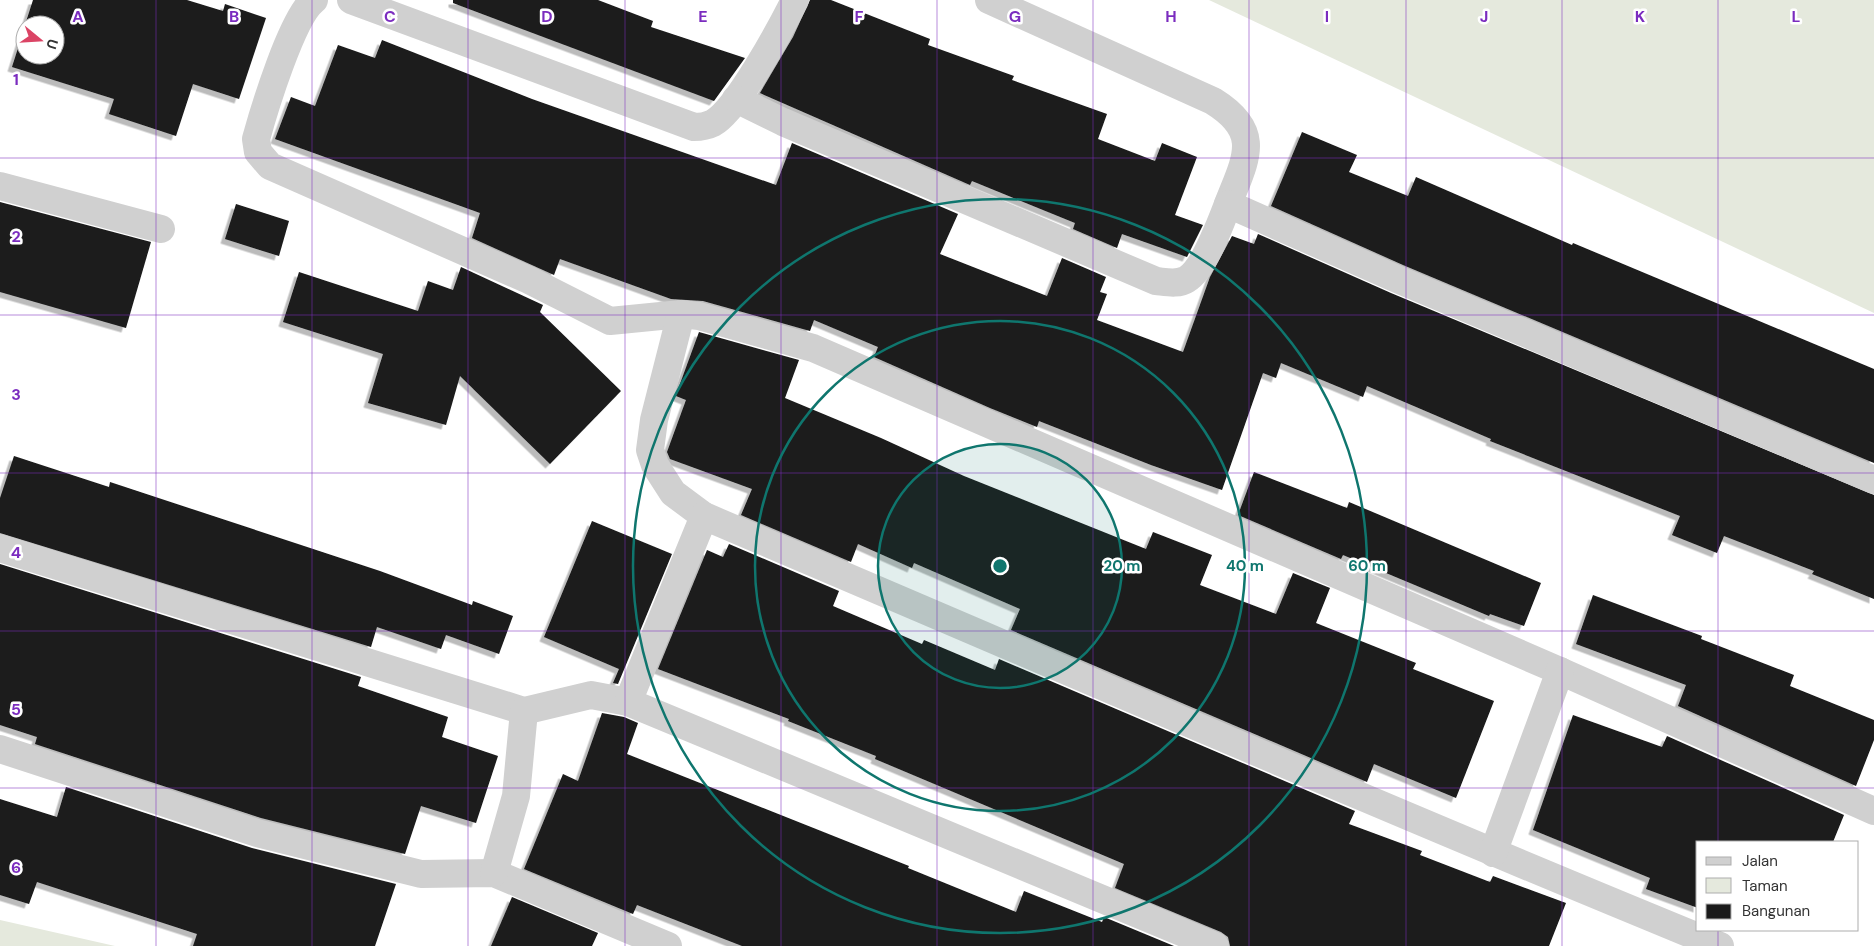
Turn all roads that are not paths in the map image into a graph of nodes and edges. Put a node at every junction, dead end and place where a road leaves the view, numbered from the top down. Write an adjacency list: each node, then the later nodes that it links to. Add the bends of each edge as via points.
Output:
1 (314, 0): 9 (street, via 292,33 261,123 256,139 262,160 529,280 610,321)
2 (351, 0): 5 (street, via 694,127 713,123)
3 (795, 0): 5 (street)
4 (990, 0): 7 (street, via 1214,101 1234,115 1247,143 1244,164)
5 (736, 99): 7 (street, via 1156,281 1174,283 1188,279 1214,241)
6 (0, 186): 8 (street)
7 (1228, 204): 10 (street, via 1397,279)
8 (161, 229)
9 (681, 314): 11 (street, via 654,420 650,450 655,466 672,494); 13 (street, via 699,316 813,348)
10 (1874, 480)
11 (704, 516): 14 (street); 18 (street)
12 (0, 548): 15 (street)
13 (1560, 671): 17 (street); 18 (street)
14 (628, 702): 15 (street, via 591,695); 21 (street)
15 (524, 711): 19 (street, via 516,796)
16 (0, 749): 19 (street, via 257,833 421,874)
17 (1874, 811)
18 (1493, 853): 22 (street)
19 (494, 873): 20 (street)
20 (668, 946)
21 (1215, 946)
22 (1720, 946)

